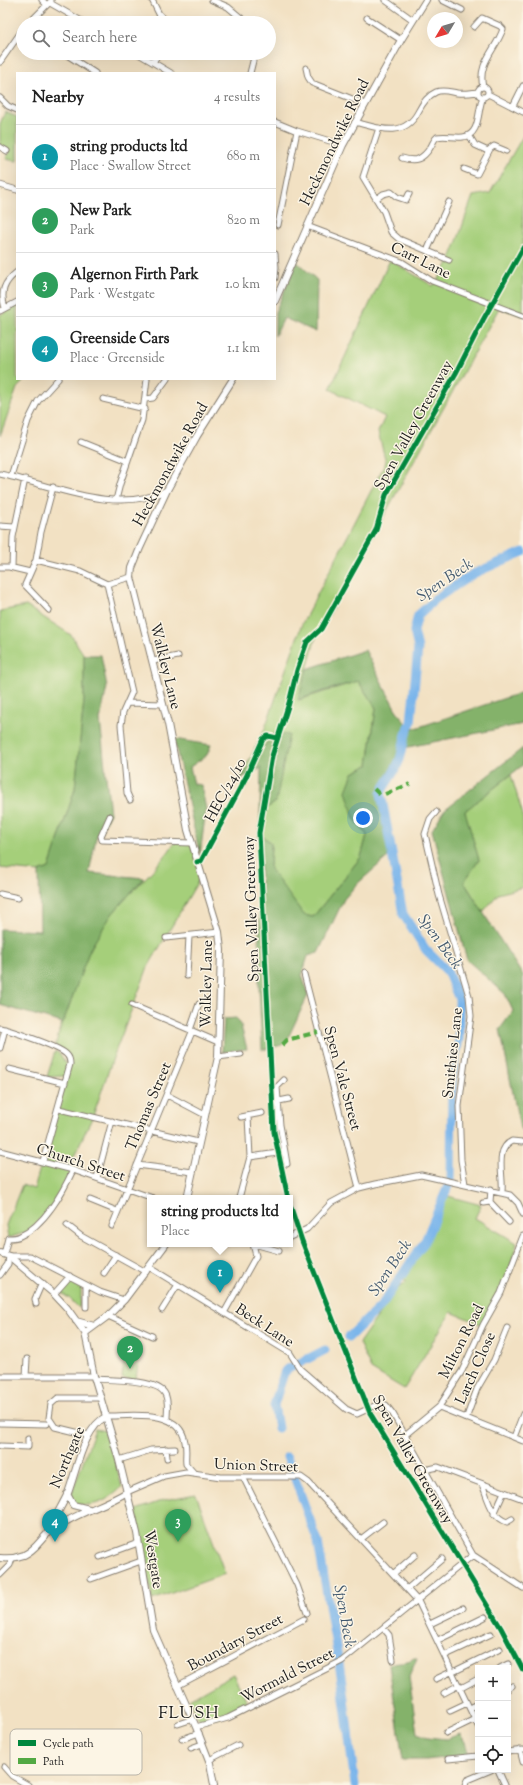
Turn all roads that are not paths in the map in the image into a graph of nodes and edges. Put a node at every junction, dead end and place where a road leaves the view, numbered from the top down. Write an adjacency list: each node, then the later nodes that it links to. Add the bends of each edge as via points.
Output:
1 (42, 0): 7 (street)
2 (152, 0): 11 (street)
3 (212, 0): 12 (street, via 228,6)
4 (385, 0): 14 (street)
5 (426, 0): 14 (main road, Heckmondwike Road)
6 (442, 0): 8 (street)
7 (50, 3): 9 (street); 10 (street)
8 (462, 10)
9 (36, 16)
10 (72, 16)
11 (161, 16)
12 (239, 16)
13 (367, 18): 17 (street)
14 (412, 20): 17 (main road, Heckmondwike Road)
15 (474, 27): 28 (street, via 482,18 502,29 484,64 481,74)
16 (16, 38): 18 (street)
17 (401, 40): 33 (main road, Heckmondwike Road)
18 (0, 60)
19 (73, 60): 24 (street)
20 (149, 60): 22 (street)
21 (254, 60): 26 (street)
22 (153, 62): 25 (street)
23 (306, 68): 33 (street, via 312,83)
24 (94, 72)
25 (169, 72)
26 (250, 72)
27 (523, 86): 34 (street)
28 (483, 87): 29 (street); 30 (street, via 488,89)
29 (478, 92): 31 (street); 39 (street, via 437,92 423,103 410,123 402,129)
30 (488, 94): 31 (street); 34 (street)
31 (483, 97): 41 (street, via 477,126)
32 (0, 98): 35 (street)
33 (365, 104): 38 (main road, Heckmondwike Road)
34 (513, 106): 36 (street)
35 (16, 110)
36 (523, 112)
37 (276, 122): 40 (street)
38 (355, 122): 39 (street); 42 (main road, Heckmondwike Road)
39 (379, 128): 52 (street, via 363,177)
40 (297, 131): 42 (street); 54 (street)
41 (469, 136): 45 (street, via 475,145); 47 (street, via 437,137 430,149 419,159 412,161)
42 (343, 145): 55 (main road, Heckmondwike Road)
43 (0, 147): 44 (street)
44 (7, 151)
45 (488, 151): 46 (street, via 494,146); 48 (street, via 477,174)
46 (506, 151)
47 (402, 158)
48 (464, 169)
49 (0, 185): 50 (street)
50 (16, 190)
51 (409, 194): 52 (street, via 406,200 391,192)
52 (376, 199): 56 (street, via 391,232 399,239)
53 (449, 202): 56 (street)
54 (278, 225)
55 (308, 226): 59 (main road, Heckmondwike Road); 63 (street, Carr Lane, via 402,262 432,281)
56 (427, 250): 57 (street)
57 (449, 260)
58 (16, 273): 61 (street, via 7,280 2,289 2,300)
59 (276, 296)
60 (16, 303): 61 (street)
61 (6, 308): 62 (street)
62 (0, 311)
63 (523, 316)
64 (57, 380): 74 (street, via 34,408)
65 (147, 380): 69 (street)
66 (166, 380): 69 (street, via 153,398)
67 (233, 380): 77 (main road, Heckmondwike Road, via 197,436)
68 (103, 399): 70 (street)
69 (146, 399): 70 (street)
70 (145, 409): 72 (street)
71 (81, 442): 72 (street)
72 (128, 462): 78 (street)
73 (0, 474): 74 (street)
74 (11, 476): 75 (street)
75 (25, 479): 76 (street); 80 (street)
76 (53, 487): 78 (street); 81 (street)
77 (167, 490): 78 (street, via 140,500); 85 (main road, Heckmondwike Road, via 140,548)
78 (116, 500)
79 (0, 526): 80 (street)
80 (14, 527): 83 (street)
81 (36, 560): 84 (street); 86 (street, via 80,571)
82 (0, 567): 83 (street)
83 (12, 568): 84 (street)
84 (30, 572): 87 (street, via 25,585)
85 (131, 578): 86 (street); 88 (main road, Heckmondwike Road)
86 (107, 584): 91 (street, via 132,692)
87 (49, 610)
88 (138, 610): 90 (main road, Walkley Lane)
89 (178, 656): 90 (street)
90 (153, 661): 92 (main road, Walkley Lane)
91 (128, 703): 92 (street); 93 (street, via 123,712 121,725 127,793)
92 (163, 704): 96 (main road, Walkley Lane)
93 (130, 800)
94 (436, 812): 136 (street, Smithies Lane, via 430,819 425,834 439,895 469,996 471,1016 458,1106)
95 (110, 816): 96 (street, via 101,836 102,840)
96 (192, 844): 99 (main road, Walkley Lane)
97 (0, 894): 98 (street)
98 (18, 898)
99 (219, 932): 100 (street); 108 (main road, Walkley Lane, via 221,950)
100 (189, 936): 101 (street); 103 (street)
101 (166, 938)
102 (304, 974): 137 (street, Spen Vale Street)
103 (187, 976)
104 (198, 1004): 107 (street, Thomas Street)
105 (132, 1005): 107 (street)
106 (2, 1029): 109 (street); 114 (street, via 58,1048 67,1055 70,1064)
107 (191, 1031): 108 (street); 115 (street, Thomas Street)
108 (218, 1042): 111 (main road, Walkley Lane)
109 (0, 1048)
110 (241, 1054): 111 (street)
111 (218, 1057): 120 (main road, Walkley Lane)
112 (9, 1069): 114 (street)
113 (284, 1080): 117 (street, via 277,1087)
114 (66, 1083): 118 (street)
115 (167, 1095): 120 (street); 124 (street, Thomas Street)
116 (289, 1099): 117 (street)
117 (279, 1102): 128 (street)
118 (59, 1109): 123 (street); 130 (street)
119 (262, 1113): 122 (street)
120 (205, 1115): 125 (main road, Walkley Lane)
121 (242, 1116): 122 (street)
122 (248, 1116): 129 (street)
123 (112, 1121): 124 (street); 135 (street)
124 (151, 1130): 125 (street); 132 (street, Thomas Street)
125 (198, 1142): 134 (main road, Walkley Lane)
126 (522, 1142): 140 (street, via 510,1142 504,1148 501,1159)
127 (0, 1151): 130 (street, Church Street)
128 (285, 1152): 129 (street); 131 (street)
129 (250, 1157): 142 (street)
130 (45, 1161): 133 (street, Church Street)
131 (287, 1164)
132 (137, 1165): 134 (street); 139 (street, Thomas Street)
133 (73, 1170): 135 (street, Church Street); 159 (street, via 56,1203 27,1232 19,1237 8,1238)
134 (193, 1172): 141 (main road, Walkley Lane)
135 (97, 1178): 139 (street, Church Street)
136 (465, 1184): 137 (street, via 421,1175); 138 (street)
137 (360, 1188): 152 (street, via 330,1203 307,1229)
138 (491, 1189): 140 (street); 145 (street)
139 (126, 1190): 143 (street, Church Street); 147 (street, Thomas Street)
140 (502, 1191): 148 (street, via 518,1203)
141 (188, 1195)
142 (240, 1195)
143 (147, 1196)
144 (90, 1200): 147 (street)
145 (490, 1202): 146 (street); 149 (street)
146 (483, 1203)
147 (117, 1211): 151 (street, Thomas Street)
148 (523, 1214)
149 (509, 1222)
150 (67, 1225): 160 (street, Beck Lane, via 81,1236)
151 (112, 1226)
152 (293, 1236)
153 (523, 1236): 154 (street, Milton Road)
154 (521, 1244): 185 (street, Milton Road, via 501,1293 462,1370)
155 (164, 1247): 161 (main road)
156 (254, 1247): 173 (street, via 256,1256)
157 (264, 1247): 158 (street)
158 (279, 1251)
159 (4, 1254): 163 (street, via 8,1264); 164 (street, via 30,1256); 165 (main road)
160 (116, 1255): 161 (street, Beck Lane); 162 (street)
161 (148, 1270): 167 (street, Beck Lane); 169 (main road)
162 (104, 1273)
163 (0, 1274)
164 (70, 1276): 166 (street); 168 (street)
165 (42, 1283): 168 (main road); 170 (street, via 35,1299)
166 (86, 1285): 169 (street); 171 (street)
167 (177, 1286): 172 (street); 173 (street, Beck Lane)
168 (54, 1294): 175 (main road)
169 (124, 1300): 174 (main road)
170 (36, 1304)
171 (86, 1306)
172 (162, 1310)
173 (224, 1313): 193 (street, Beck Lane, via 290,1353 300,1369 346,1410 357,1414 381,1403 386,1405)
174 (108, 1316): 176 (main road); 179 (street)
175 (76, 1321): 176 (main road); 178 (main road)
176 (94, 1326): 178 (main road)
177 (507, 1328): 189 (street, Larch Close, via 494,1360 477,1389)
178 (84, 1333): 183 (main road, Westgate)
179 (152, 1336)
180 (27, 1359): 182 (street)
181 (0, 1376): 182 (street)
182 (26, 1376): 183 (street)
183 (94, 1378): 184 (main road, Westgate); 188 (street, via 158,1387 165,1394)
184 (102, 1398): 187 (main road, Westgate); 192 (street, via 58,1398 51,1404 49,1418 55,1426)
185 (439, 1407): 189 (street); 193 (street, Milton Road)
186 (523, 1414): 194 (street)
187 (107, 1416): 188 (street); 192 (main road, Northgate, via 99,1420); 201 (main road, Westgate)
188 (168, 1419): 202 (street, via 181,1430 186,1442)
189 (466, 1419): 194 (street)
190 (0, 1423): 191 (street)
191 (47, 1424)
192 (88, 1435): 210 (main road, Northgate)
193 (405, 1435): 203 (street)
194 (514, 1437): 196 (street)
195 (28, 1438): 197 (street, via 28,1447)
196 (523, 1440)
197 (0, 1446)
198 (166, 1449): 199 (street); 200 (street); 201 (street, via 151,1450)
199 (175, 1449)
200 (167, 1458)
201 (119, 1460): 208 (main road, Westgate)
202 (186, 1461): 204 (street); 205 (street)
203 (425, 1470): 207 (street, via 438,1467); 219 (street)
204 (194, 1473): 205 (street, Union Street); 206 (street, Union Street)
205 (176, 1474): 208 (street, Union Street, via 148,1482)
206 (242, 1477): 217 (street, Union Street, via 301,1478 308,1482); 233 (street, via 297,1585)
207 (482, 1484): 209 (street); 213 (street)
208 (127, 1492): 212 (main road, via 113,1501); 218 (main road, Westgate)
209 (504, 1492): 211 (street); 213 (street)
210 (67, 1494): 212 (main road, via 73,1505); 216 (main road, Northgate)
211 (523, 1499)
212 (90, 1509): 216 (main road)
213 (494, 1514): 214 (street, via 507,1522)
214 (512, 1519)
215 (382, 1522): 217 (street)
216 (46, 1535): 223 (main road, via 37,1547)
217 (361, 1539): 226 (street, Union Street)
218 (138, 1542): 221 (street); 225 (main road, Westgate)
219 (473, 1555): 230 (street); 231 (street, Wormald Street)
220 (415, 1556): 226 (street)
221 (100, 1557)
222 (0, 1558): 223 (main road)
223 (12, 1559): 227 (street)
224 (442, 1559): 229 (street)
225 (141, 1561): 228 (street); 246 (main road, Westgate, via 153,1630)
226 (393, 1574): 229 (street, Union Street)
227 (0, 1575)
228 (91, 1579)
229 (407, 1588): 231 (street, Union Street)
230 (523, 1588)
231 (418, 1601): 236 (street, Union Street); 237 (street, Wormald Street)
232 (463, 1608): 236 (street)
233 (307, 1613)
234 (485, 1617): 239 (street)
235 (304, 1619): 246 (street, Boundary Street)
236 (430, 1624): 239 (street, Union Street)
237 (384, 1628): 242 (street, via 389,1635); 255 (street, Wormald Street, via 331,1668 228,1718)
238 (491, 1634): 241 (street)
239 (438, 1640): 241 (street, Union Street)
240 (500, 1649): 243 (street)
241 (446, 1655): 243 (street, Union Street)
242 (393, 1660)
243 (453, 1671): 244 (street); 247 (street, Union Street)
244 (436, 1679)
245 (475, 1680): 247 (street)
246 (178, 1686): 253 (main road, Westgate)
247 (460, 1687): 248 (street); 250 (street, Union Street)
248 (444, 1693)
249 (475, 1704): 250 (street)
250 (469, 1705): 251 (street); 252 (street, Union Street)
251 (450, 1712)
252 (475, 1718): 256 (street)
253 (193, 1719): 254 (street); 255 (main road, Westgate)
254 (178, 1724)
255 (197, 1730): 257 (street, Wormald Street); 258 (main road, Westgate)
256 (446, 1733)
257 (182, 1739)
258 (202, 1744): 260 (street); 265 (main road, Westgate)
259 (238, 1745): 265 (street)
260 (191, 1748)
261 (522, 1750): 262 (street); 266 (street)
262 (511, 1752)
263 (475, 1756): 264 (street)
264 (448, 1759)
265 (208, 1760): 273 (main road, Westgate)
266 (523, 1762)
267 (4, 1767): 270 (street)
268 (484, 1773): 274 (street, via 467,1780)
269 (499, 1773): 275 (street)
270 (10, 1774)
271 (11, 1775): 272 (street)
272 (28, 1785)
273 (214, 1785)
274 (465, 1785)
275 (504, 1785)

